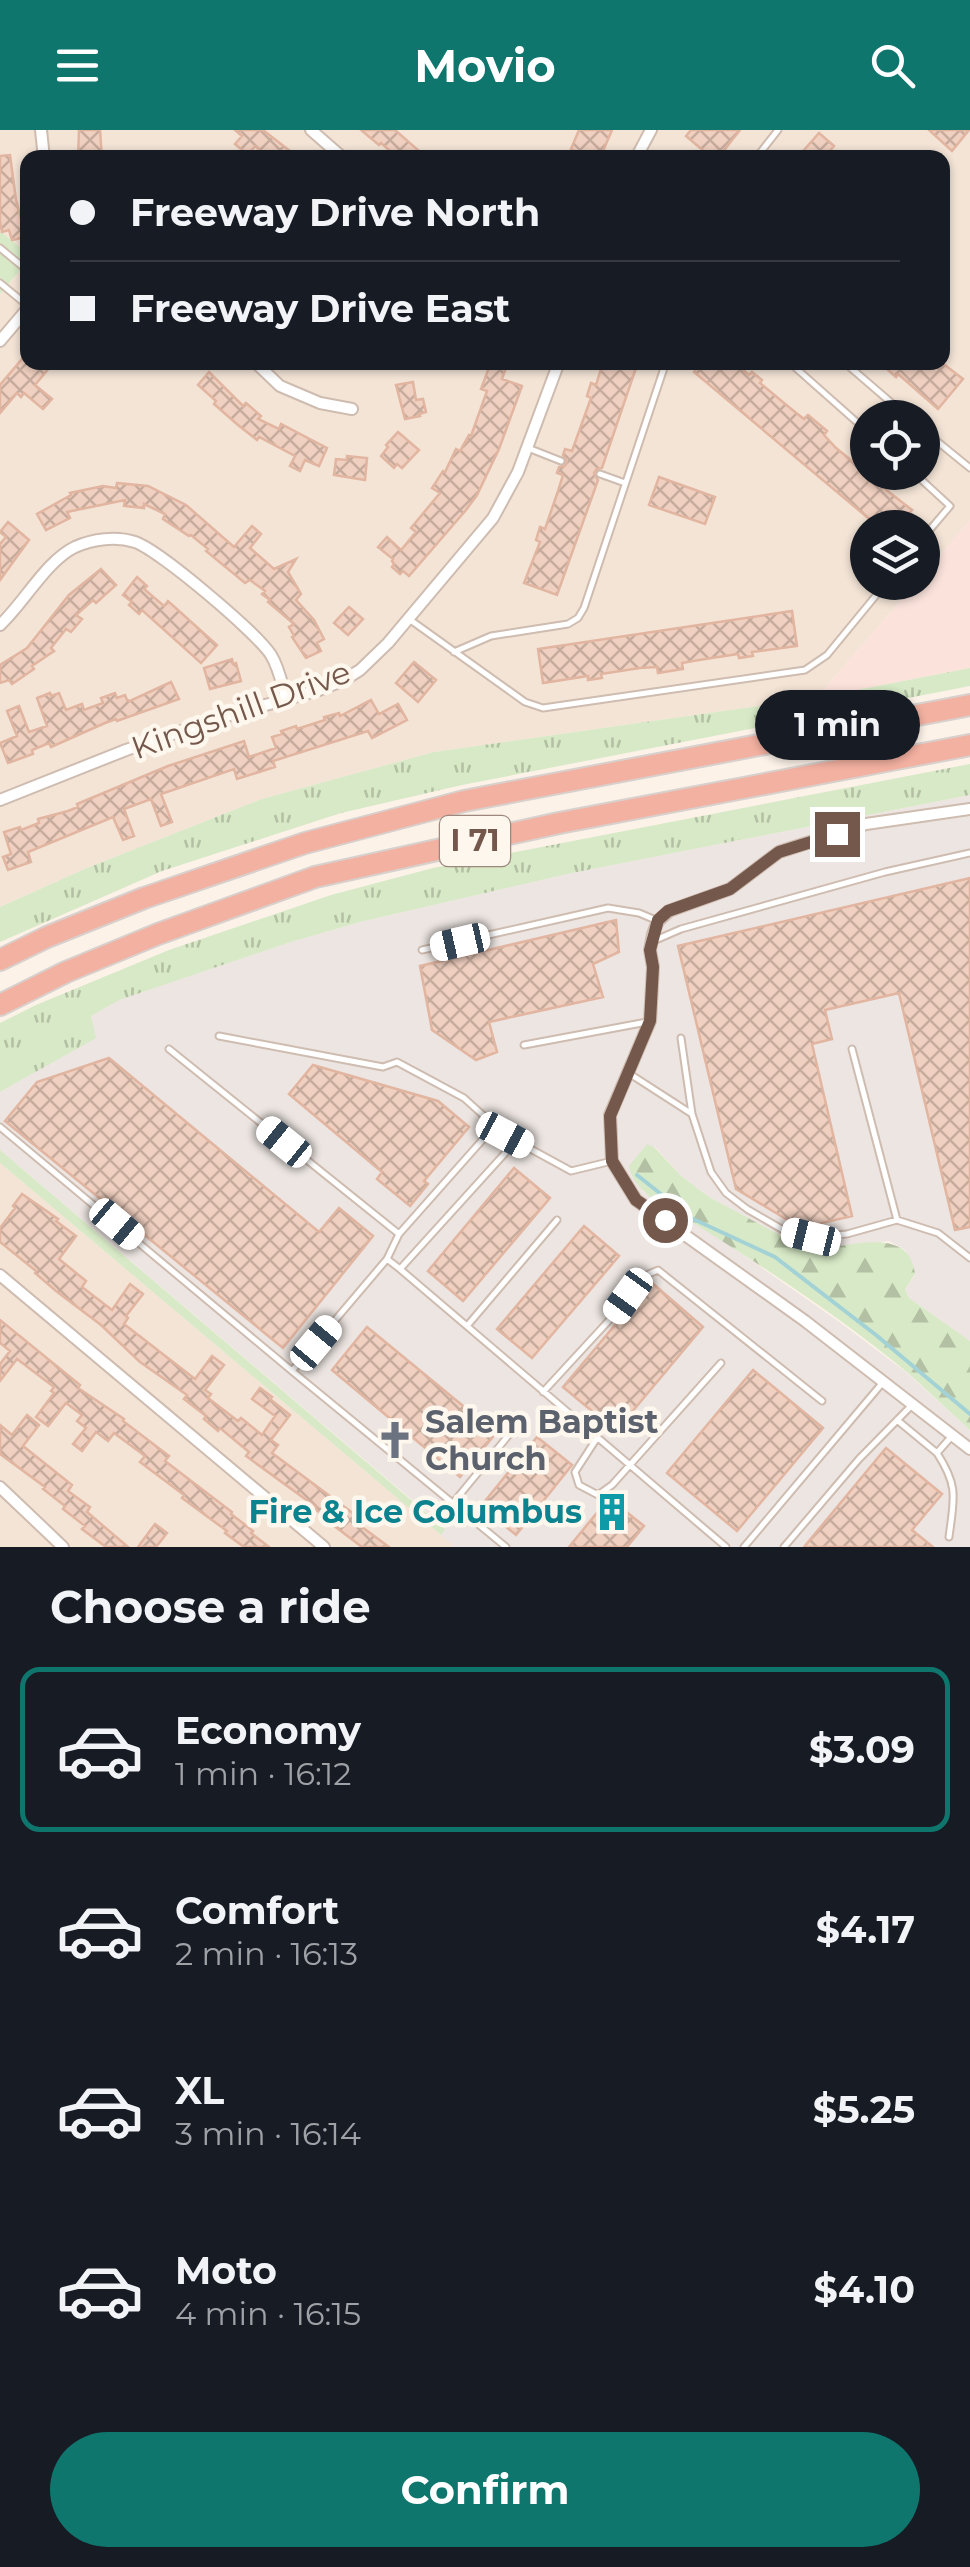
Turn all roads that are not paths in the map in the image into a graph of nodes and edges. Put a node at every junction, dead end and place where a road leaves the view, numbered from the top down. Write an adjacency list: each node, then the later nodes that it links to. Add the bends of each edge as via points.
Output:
1 (310, 130): 3 (street)
2 (778, 130): 4 (lane)
3 (334, 150)
4 (762, 150)
5 (0, 248): 6 (lane)
6 (20, 265)
7 (0, 283): 8 (lane)
8 (20, 299)
9 (20, 316): 10 (street)
10 (0, 341)
11 (264, 370): 17 (street, via 280,386)
12 (556, 370): 20 (street, Kingshill Drive)
13 (663, 370): 24 (lane)
14 (798, 370): 18 (lane)
15 (853, 370): 16 (lane)
16 (888, 400)
17 (352, 409)
18 (850, 416)
19 (940, 443): 22 (lane)
20 (528, 448): 21 (lane); 28 (street, Kingshill Drive, via 493,518)
21 (561, 460)
22 (970, 468)
23 (600, 474): 24 (lane)
24 (625, 483): 30 (lane, via 578,618 491,636)
25 (933, 490): 26 (lane, via 950,506)
26 (940, 518)
27 (872, 600): 30 (lane, via 805,670 538,708)
28 (409, 619): 30 (lane); 31 (street, Kingshill Drive, via 360,670)
29 (0, 625): 31 (street, via 75,547 132,541 156,552 263,644)
30 (454, 652)
31 (286, 698): 34 (street, Kingshill Drive)
32 (970, 705): 40 (highway, I 71, via 464,800 270,855 47,936)
33 (970, 745): 41 (highway, I 71, via 315,877 158,934)
34 (0, 800)
35 (970, 810): 37 (street, via 866,824 779,852 730,889)
36 (970, 853): 38 (lane)
37 (658, 920): 38 (street); 39 (lane, via 608,908)
38 (652, 938): 42 (street)
39 (422, 950)
40 (0, 960)
41 (0, 1005)
42 (650, 1021): 45 (lane); 48 (street)
43 (219, 1036): 51 (lane, via 382,1067 397,1062 464,1098)
44 (681, 1038): 49 (lane)
45 (524, 1045)
46 (170, 1049): 55 (lane)
47 (852, 1049): 54 (lane)
48 (630, 1074): 49 (lane); 52 (street, via 610,1116)
49 (692, 1114): 54 (lane, via 710,1172 726,1193 786,1231 846,1234)
50 (0, 1127): 62 (lane)
51 (505, 1135): 52 (lane, via 571,1171); 55 (lane, via 485,1138); 58 (lane, via 507,1151)
52 (612, 1161): 63 (street, via 636,1200)
53 (557, 1220): 60 (lane)
54 (897, 1220): 56 (lane, via 938,1233)
55 (399, 1234): 57 (lane)
56 (970, 1258)
57 (387, 1259): 58 (lane); 62 (lane)
58 (400, 1268): 60 (lane)
59 (0, 1275): 78 (street)
60 (467, 1326): 64 (lane)
61 (721, 1363): 73 (lane)
62 (292, 1371): 75 (lane)
63 (884, 1382): 66 (street); 81 (lane)
64 (543, 1392): 65 (lane, via 642,1277 658,1270); 70 (lane)
65 (822, 1401)
66 (913, 1404): 67 (lane); 69 (street)
67 (897, 1420): 72 (lane); 82 (lane)
68 (512, 1432): 75 (lane)
69 (954, 1435): 71 (street); 72 (lane)
70 (597, 1438): 73 (lane); 73 (lane, via 575,1472 579,1485 598,1494)
71 (970, 1449)
72 (937, 1453): 76 (lane, via 954,1492)
73 (630, 1466): 80 (lane)
74 (0, 1488): 77 (street)
75 (453, 1504): 79 (lane)
76 (949, 1537)
77 (63, 1547)
78 (324, 1547)
79 (506, 1547)
80 (726, 1547)
81 (744, 1547)
82 (784, 1547)

